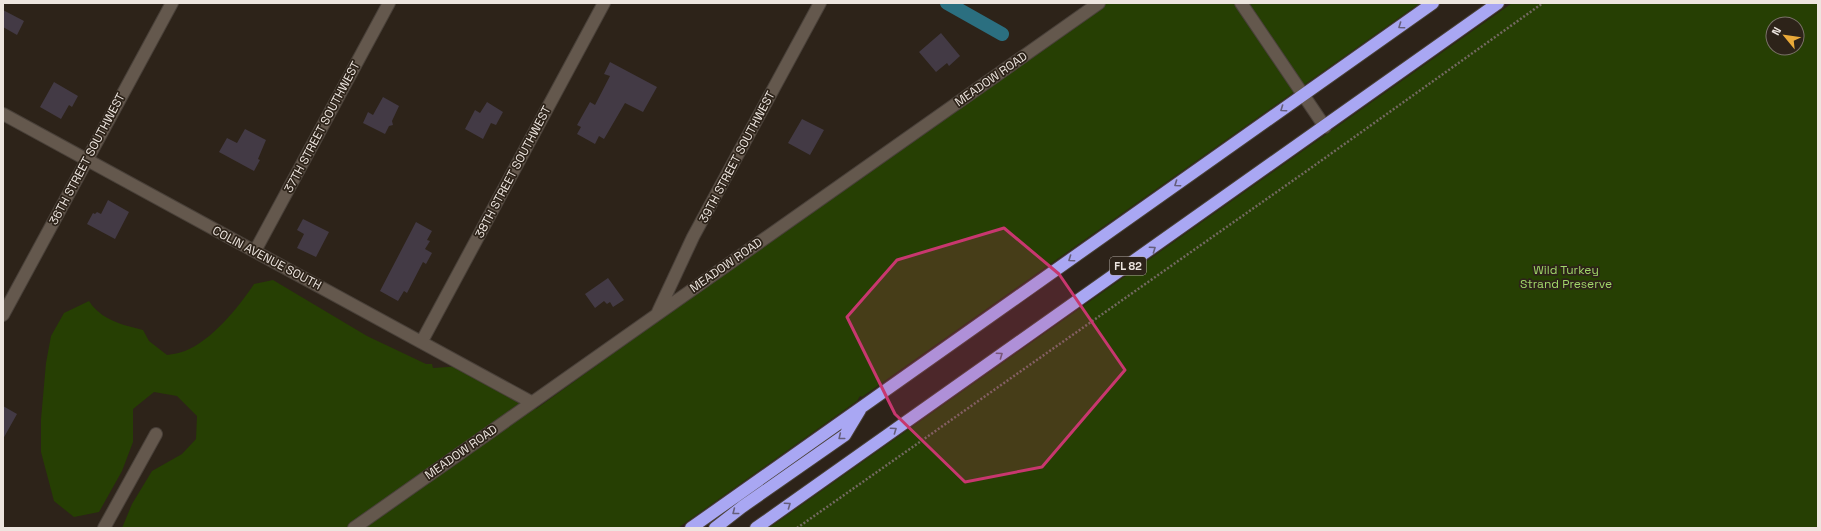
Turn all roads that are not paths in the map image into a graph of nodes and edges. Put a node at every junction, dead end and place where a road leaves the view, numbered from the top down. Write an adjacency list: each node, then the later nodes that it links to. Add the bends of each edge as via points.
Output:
1 (172, 3): 12 (street, 36TH STREET SOUTHWEST)
2 (389, 3): 13 (street, 37TH STREET SOUTHWEST)
3 (604, 3): 16 (street, 38TH STREET SOUTHWEST)
4 (820, 3): 14 (street, 39TH STREET SOUTHWEST, via 693,237)
5 (1099, 3): 14 (street, MEADOW ROAD)
6 (1241, 3): 9 (street)
7 (1433, 3): 9 (highway, one-way to 9)
8 (1498, 3): 11 (highway, FL 82)
9 (1303, 95): 11 (street); 18 (highway, one-way to 18)
10 (3, 114): 12 (street, COLIN AVENUE SOUTH)
11 (1325, 127): 24 (highway, FL 82, one-way to 11)
12 (87, 160): 13 (street, COLIN AVENUE SOUTH); 15 (street, 36TH STREET SOUTHWEST)
13 (254, 251): 16 (street, COLIN AVENUE SOUTH)
14 (657, 313): 17 (street, MEADOW ROAD)
15 (3, 315)
16 (422, 341): 17 (street, COLIN AVENUE SOUTH)
17 (531, 402): 21 (street, MEADOW ROAD)
18 (863, 406): 22 (highway); 23 (highway, one-way to 23, via 845,435)
19 (156, 434): 20 (street)
20 (104, 528)
21 (354, 528)
22 (691, 528)
23 (715, 528)
24 (756, 528)

